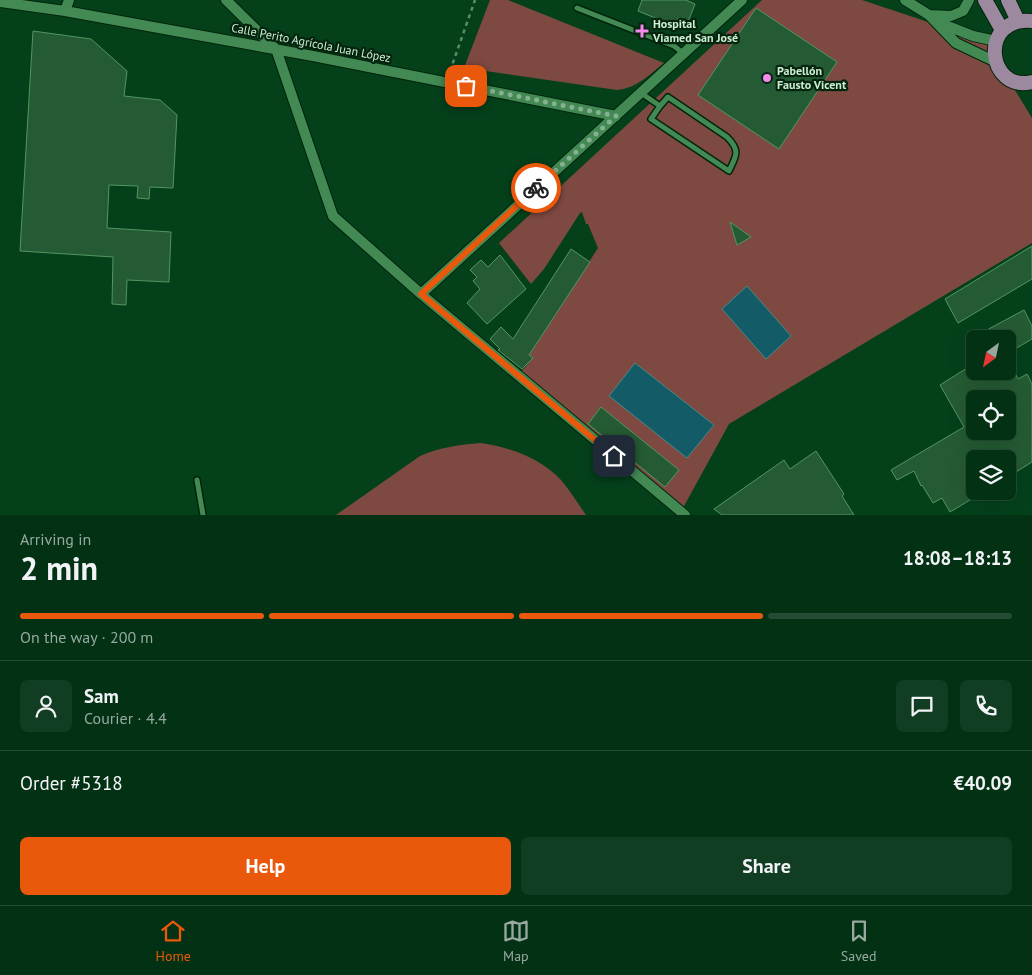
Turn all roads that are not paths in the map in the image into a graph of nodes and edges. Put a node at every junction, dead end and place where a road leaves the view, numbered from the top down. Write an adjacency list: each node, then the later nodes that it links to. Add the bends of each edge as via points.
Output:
1 (69, 0): 11 (street)
2 (226, 0): 16 (street)
3 (742, 0): 17 (street)
4 (905, 0): 9 (street)
5 (969, 0): 12 (street, via 963,11 951,16)
6 (985, 0): 15 (main road)
7 (1008, 0): 13 (main road)
8 (0, 2): 11 (street, Calle Perito Agrícola Juan López)
9 (917, 3): 12 (street)
10 (577, 8): 17 (lane, via 674,46)
11 (65, 11): 16 (street, Calle Perito Agrícola Juan López)
12 (929, 15): 14 (street)
13 (1025, 21): 15 (main road)
14 (938, 23): 15 (street, via 973,36); 18 (street, via 956,44)
15 (999, 36): 18 (main road, via 994,51)
16 (276, 49): 22 (street, Calle Perito Agrícola Juan López); 23 (street, via 333,216)
17 (684, 54): 20 (street)
18 (996, 62): 19 (main road, via 1009,79)
19 (1030, 85)
20 (641, 93): 21 (lane); 22 (street)
21 (660, 106): 21 (lane, via 651,119 729,171 737,155 735,145 727,137 668,97)
22 (616, 116): 23 (street)
23 (421, 294): 26 (street)
24 (198, 480): 25 (lane)
25 (203, 515)
26 (685, 515)

